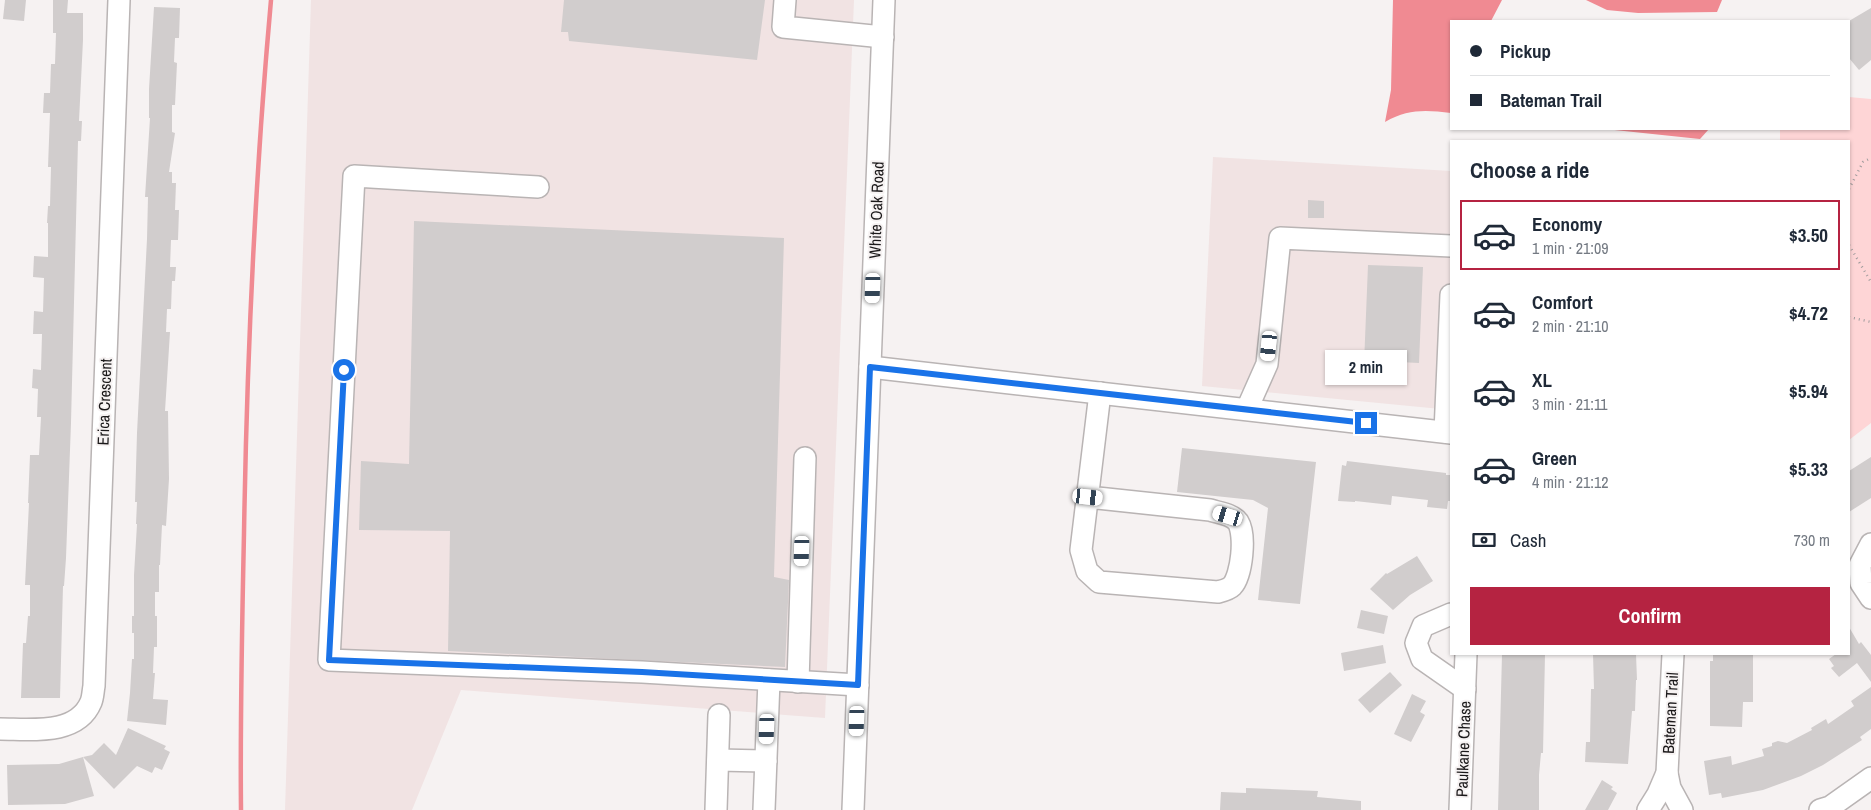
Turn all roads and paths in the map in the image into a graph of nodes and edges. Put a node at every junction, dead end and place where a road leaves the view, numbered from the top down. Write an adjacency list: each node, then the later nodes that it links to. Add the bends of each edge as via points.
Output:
1 (119, 0): 30 (street, Erica Crescent, via 94,686 91,702 70,724 55,728)
2 (785, 0): 4 (street, via 783,27)
3 (884, 0): 4 (street, White Oak Road)
4 (882, 37): 14 (street, White Oak Road)
5 (1871, 158): 7 (path, via 1862,162)
6 (538, 186): 25 (street, via 354,176 329,660)
7 (1850, 187)
8 (1450, 246): 16 (street, via 1280,238 1267,364)
9 (1850, 247): 10 (path)
10 (1871, 282)
11 (1850, 317): 12 (path)
12 (1871, 322)
13 (1450, 341): 17 (street)
14 (870, 367): 15 (street); 27 (street, White Oak Road)
15 (1100, 393): 16 (street); 19 (street)
16 (1247, 409): 17 (street)
17 (1448, 433)
18 (805, 458): 26 (street)
19 (1088, 497): 19 (street, via 1081,550 1087,571 1099,582 1218,592 1231,588 1238,576 1242,533 1237,521 1228,516 1210,510)
20 (1871, 544): 21 (street, via 1860,564 1860,584)
21 (1871, 598)
22 (1450, 614): 28 (street, Paulkane Chase, via 1423,626 1416,643 1422,659)
23 (1466, 655): 28 (street, Paulkane Chase)
24 (1673, 655): 33 (street, Bateman Trail)
25 (769, 680): 26 (street); 32 (street)
26 (798, 682): 27 (street)
27 (858, 685): 37 (street, White Oak Road)
28 (1465, 689): 38 (street, Paulkane Chase)
29 (719, 716): 31 (street)
30 (0, 729)
31 (718, 760): 32 (street); 35 (street)
32 (766, 761): 36 (street)
33 (1667, 773): 39 (street, Bateman Trail); 42 (street, Bateman Trail, via 1670,788)
34 (1871, 778): 43 (street)
35 (716, 810)
36 (764, 810)
37 (853, 810)
38 (1460, 810)
39 (1648, 810)
40 (1653, 810): 41 (street)
41 (1676, 810)
42 (1682, 810)
43 (1820, 810)

